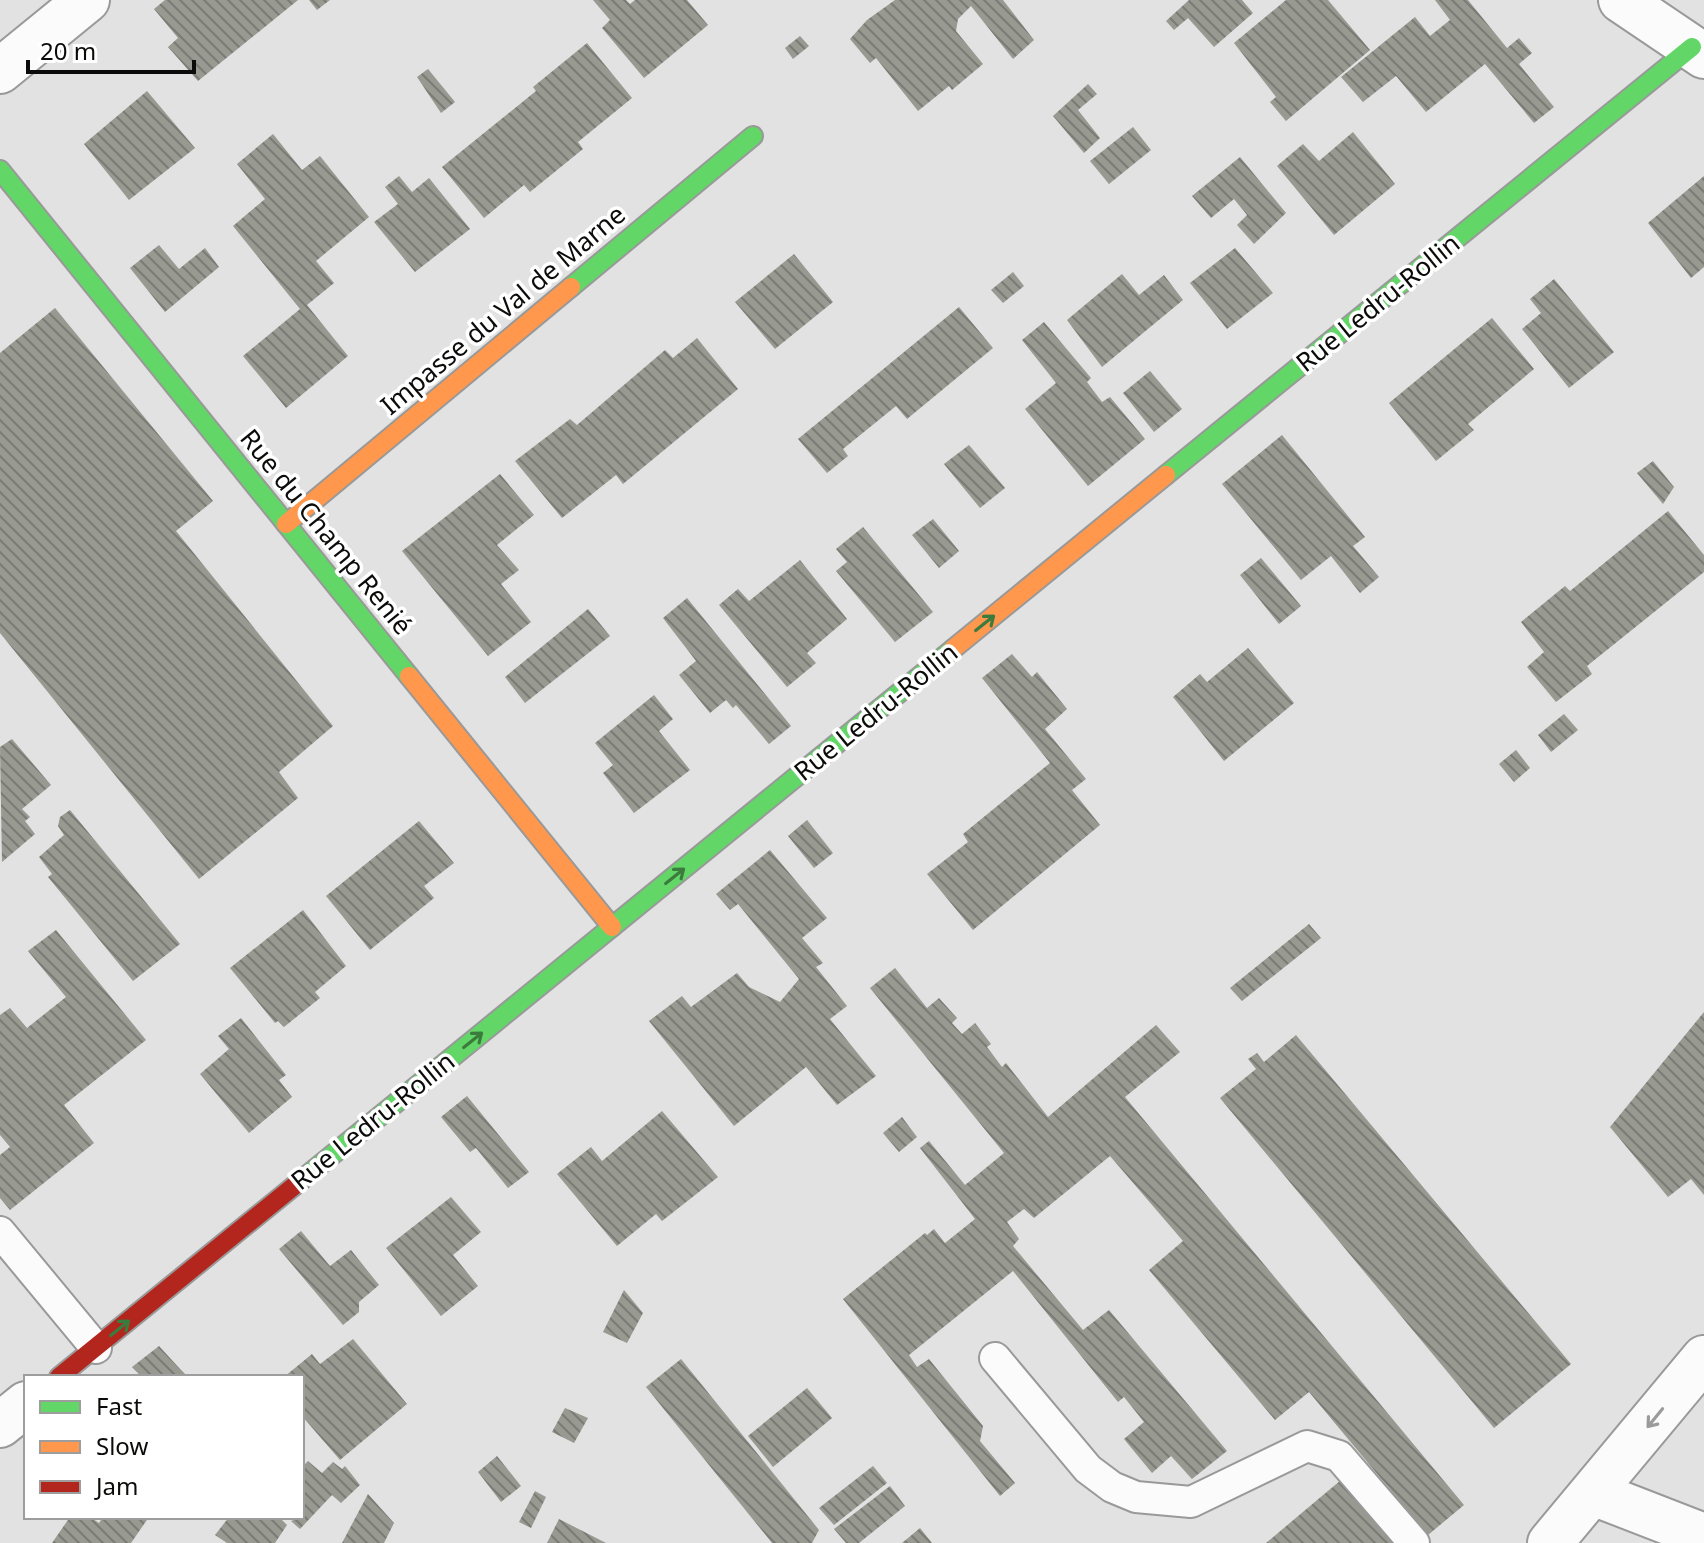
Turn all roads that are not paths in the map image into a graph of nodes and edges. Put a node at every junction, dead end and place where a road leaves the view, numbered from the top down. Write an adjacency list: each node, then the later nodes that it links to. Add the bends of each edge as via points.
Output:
1 (87, 0): 4 (street)
2 (1621, 0): 3 (street)
3 (1698, 52): 8 (street, Rue Ledru-Rollin, one-way to 3)
4 (0, 71)
5 (753, 136): 7 (street, Impasse du Val de Marne)
6 (0, 170): 7 (street, Rue du Champ Renié)
7 (286, 524): 8 (street, Rue du Champ Renié)
8 (612, 927): 10 (street, Rue Ledru-Rollin, one-way to 8)
9 (0, 1232): 10 (lane)
10 (96, 1348): 13 (street, Rue Ledru-Rollin)
11 (995, 1358): 18 (lane, via 1088,1469 1112,1487 1158,1502 1191,1502 1307,1446 1339,1456)
12 (1704, 1358): 16 (street, one-way to 16)
13 (62, 1375)
14 (24, 1406): 15 (street)
15 (0, 1425)
16 (1593, 1493): 17 (street); 19 (street)
17 (1704, 1536)
18 (1414, 1543)
19 (1550, 1543)

